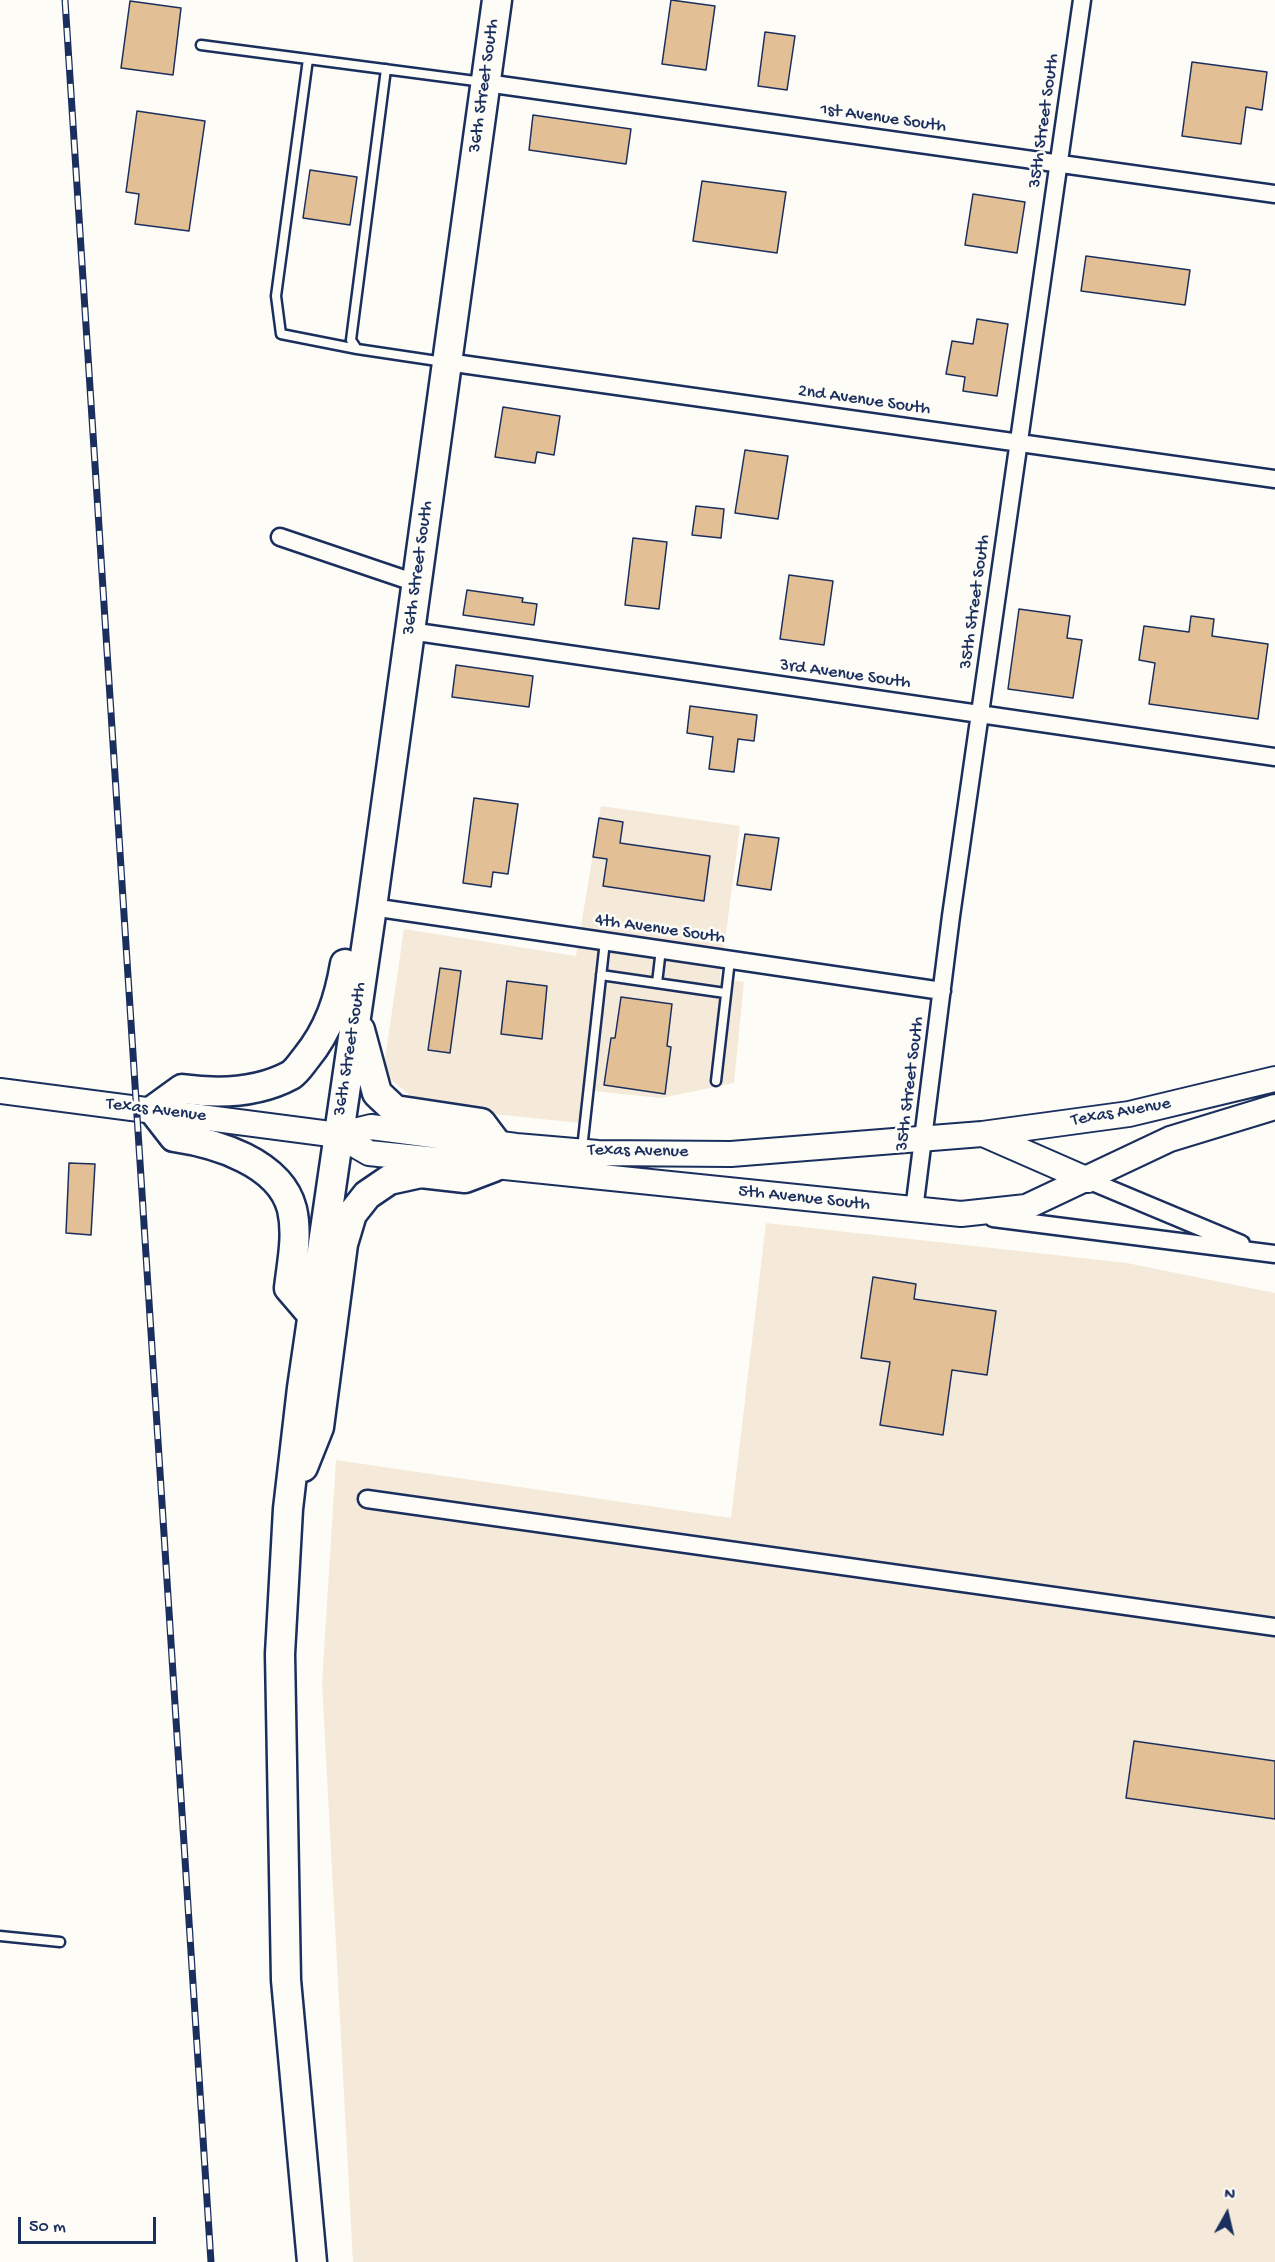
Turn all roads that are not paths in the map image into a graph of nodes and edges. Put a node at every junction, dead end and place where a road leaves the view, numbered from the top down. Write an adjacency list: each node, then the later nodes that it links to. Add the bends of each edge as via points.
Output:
1 (497, 0): 6 (highway, 36th Street South)
2 (1082, 0): 7 (street, 35th Street South)
3 (201, 45): 4 (lane)
4 (308, 59): 5 (lane); 9 (lane, via 276,296 281,334)
5 (386, 69): 6 (lane); 9 (lane, via 351,340)
6 (486, 83): 7 (street, 1st Avenue South); 10 (highway, 36th Street South)
7 (1059, 164): 8 (street, 1st Avenue South); 11 (street, 35th Street South)
8 (1275, 194)
9 (357, 349): 10 (lane)
10 (447, 362): 11 (street, 2nd Avenue South); 14 (highway, 36th Street South)
11 (1019, 443): 12 (street, 2nd Avenue South); 16 (street, 35th Street South)
12 (1275, 479)
13 (280, 537): 14 (street)
14 (417, 583): 15 (highway, 36th Street South)
15 (410, 631): 16 (street, 3rd Avenue South); 18 (highway, 36th Street South)
16 (980, 714): 17 (street, 3rd Avenue South); 25 (street, 35th Street South)
17 (1275, 757)
18 (381, 841): 19 (highway, 36th Street South); 32 (highway, via 357,878 338,1001 325,1031 293,1074 264,1086 216,1093 182,1089)
19 (372, 907): 20 (street, 4th Avenue South); 27 (highway, 36th Street South)
20 (605, 941): 21 (street, 4th Avenue South); 23 (lane)
21 (661, 950): 22 (street, 4th Avenue South); 24 (lane)
22 (730, 960): 25 (street, 4th Avenue South); 26 (lane)
23 (601, 975): 24 (lane); 36 (lane)
24 (657, 983): 26 (lane)
25 (942, 991): 35 (street, 35th Street South)
26 (725, 993): 29 (lane)
27 (356, 1014): 34 (highway, 36th Street South); 37 (highway, via 377,1093 395,1110 481,1124)
28 (1275, 1079): 33 (main road, Texas Avenue, via 1130,1114)
29 (716, 1081)
30 (0, 1089): 32 (main road, Texas Avenue)
31 (1275, 1107): 38 (main road, via 1170,1139)
32 (153, 1110): 34 (main road, Texas Avenue); 42 (highway, via 174,1137 232,1151 278,1184 291,1207 295,1235 289,1288)
33 (982, 1134): 35 (main road, Texas Avenue); 38 (main road)
34 (338, 1135): 37 (main road, 5th Avenue South, via 369,1153); 42 (highway, 36th Street South)
35 (924, 1139): 36 (main road, Texas Avenue, via 731,1154); 39 (street, 35th Street South)
36 (581, 1151): 37 (main road, Texas Avenue)
37 (495, 1155): 39 (main road, 5th Avenue South); 44 (highway, via 465,1178 421,1173 389,1180 367,1195 352,1214 342,1255 319,1427)
38 (1088, 1180): 40 (main road, via 1026,1207); 41 (street)
39 (914, 1210): 40 (main road, 5th Avenue South)
40 (961, 1214): 41 (street, 5th Avenue South)
41 (1268, 1253)
42 (313, 1316): 44 (highway, 36th Street South)
43 (367, 1499): 45 (street)
44 (289, 1503): 48 (highway, via 280,1654 286,1980)
45 (1275, 1627)
46 (0, 1936): 47 (lane)
47 (60, 1942)
48 (312, 2262)

